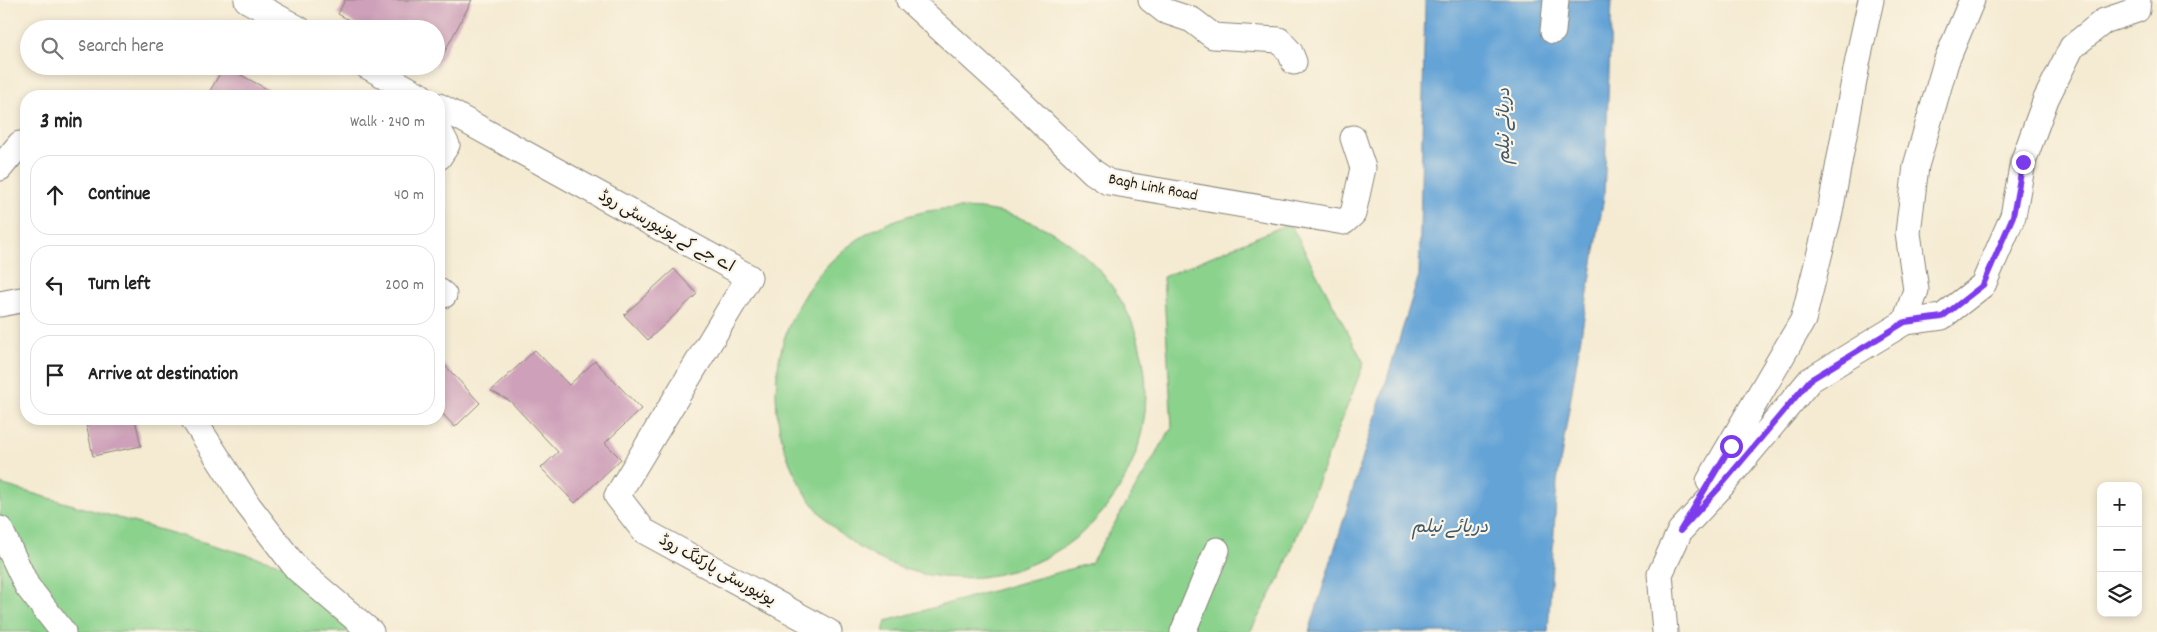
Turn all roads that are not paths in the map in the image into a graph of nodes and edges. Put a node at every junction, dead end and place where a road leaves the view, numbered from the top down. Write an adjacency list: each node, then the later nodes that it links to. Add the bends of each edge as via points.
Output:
1 (247, 0): 8 (street)
2 (909, 0): 14 (street, Bagh Link Road, via 1093,172 1108,182 1344,222 1353,214 1363,168)
3 (1151, 0): 10 (street, via 1165,11 1192,20 1213,36 1279,40)
4 (1556, 0): 9 (street)
5 (1872, 0): 23 (street, via 1830,212 1803,320)
6 (1972, 0): 19 (street, via 1946,62 1916,166 1908,233 1916,290)
7 (2138, 0): 19 (street, via 2137,10 2104,21 2072,47 2046,99 2023,162 2013,216 1983,285 1942,317)
8 (283, 20)
9 (1554, 31)
10 (1294, 62)
11 (383, 75): 12 (street)
12 (410, 90)
13 (445, 109): 21 (street, اے جے کے یونیورسٹی روڈ, via 749,277)
14 (1353, 138)
15 (20, 144): 16 (street)
16 (0, 168)
17 (20, 300): 18 (street)
18 (0, 304)
19 (1905, 322): 23 (street, via 1810,380)
20 (196, 425): 26 (street, via 248,505 296,569)
21 (617, 496): 27 (street, یونیورسٹی پارکنگ روڈ, via 644,531)
22 (0, 529): 25 (street, via 27,586)
23 (1680, 531): 29 (street, via 1660,574)
24 (1217, 550): 28 (street)
25 (63, 632)
26 (371, 632)
27 (829, 632)
28 (1183, 632)
29 (1665, 632)

